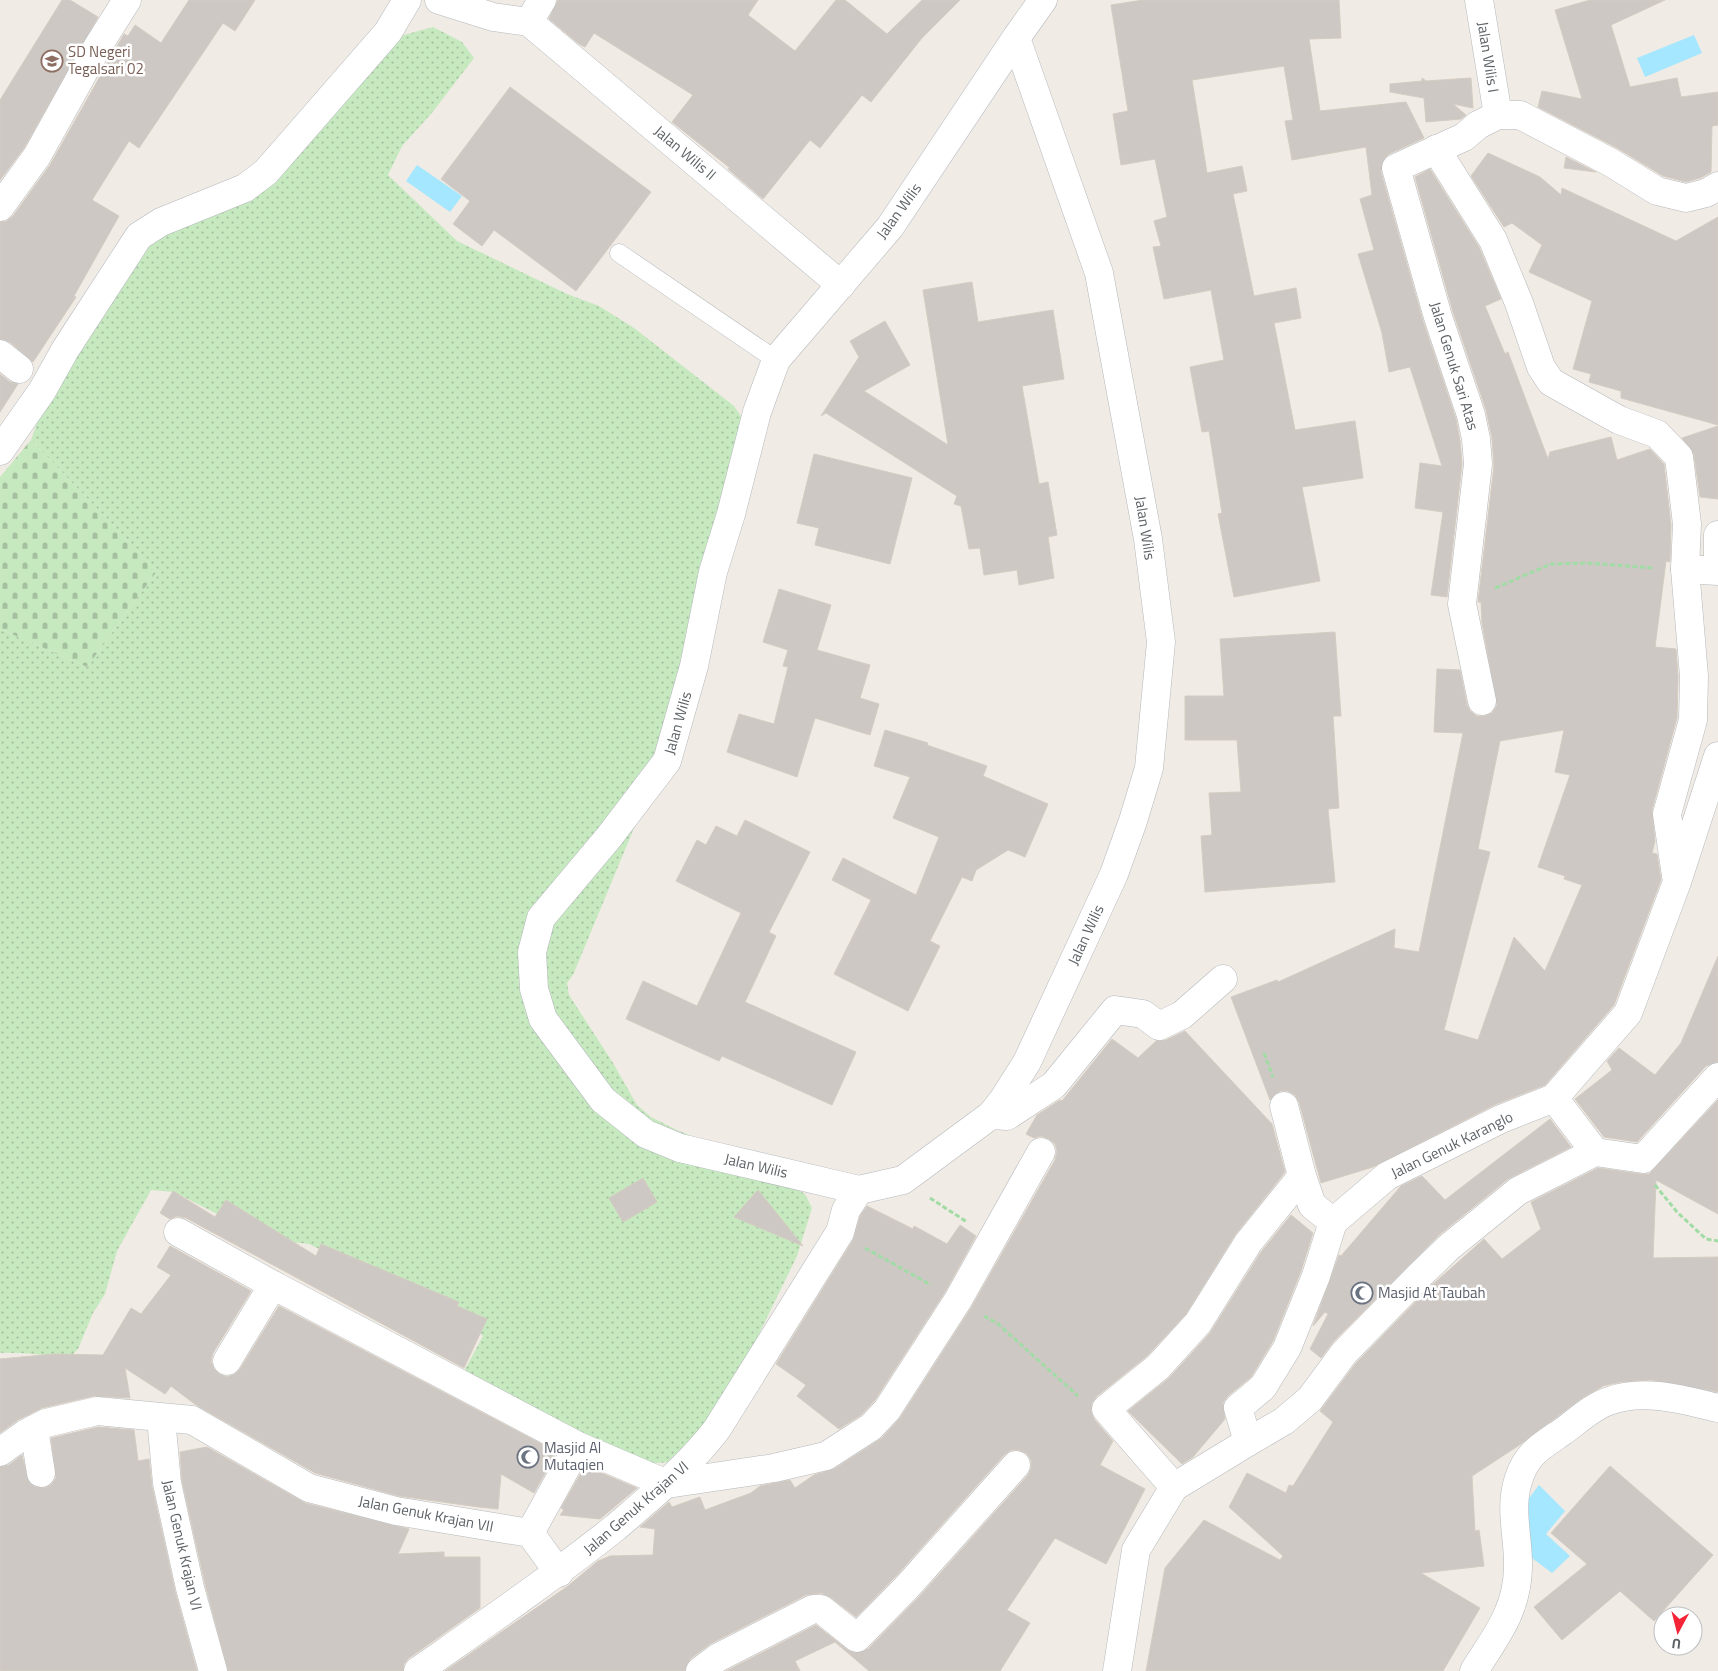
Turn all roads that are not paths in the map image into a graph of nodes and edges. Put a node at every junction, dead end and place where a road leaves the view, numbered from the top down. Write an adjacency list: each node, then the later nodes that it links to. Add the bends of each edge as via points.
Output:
1 (127, 0): 11 (street, via 37,156)
2 (407, 0): 15 (street, via 388,32 266,172 245,188 161,222 139,236 42,391)
3 (439, 0): 6 (street, Jalan Wilis II, via 493,17)
4 (1043, 0): 7 (street, Jalan Wilis)
5 (1479, 0): 8 (street, Jalan Wilis I)
6 (536, 11): 13 (street, Jalan Wilis II)
7 (1016, 38): 13 (street, Jalan Wilis, via 890,227); 27 (street, Jalan Wilis, via 1100,273 1148,539 1161,642 1149,768 1130,830 1114,874 1027,1062)
8 (1498, 115): 9 (street, Jalan Genuk Sari Atas, via 1464,137); 10 (street, via 1520,115 1610,162 1657,191 1686,198)
9 (1436, 149): 18 (street, via 1493,240 1550,382 1619,420 1657,434 1678,457 1687,524); 20 (street, Jalan Genuk Sari Atas, via 1399,164 1395,170 1476,439 1478,464 1462,604)
10 (1718, 186)
11 (0, 207)
12 (619, 253): 14 (lane)
13 (840, 285): 14 (street, Jalan Wilis)
14 (776, 360): 31 (street, Jalan Wilis, via 757,412 713,572 694,666 667,761 541,918 532,952 534,989 543,1019 603,1100 646,1134 680,1148)
15 (0, 451)
16 (1718, 534): 17 (street)
17 (1718, 565)
18 (1685, 569): 19 (street); 22 (street, via 1694,676 1693,720 1667,814)
19 (1718, 571)
20 (1482, 701)
21 (1718, 756): 22 (street)
22 (1676, 882): 25 (street, via 1628,1014)
23 (1223, 979): 27 (street, via 1182,1015 1160,1026 1143,1014 1115,1010 1054,1085 1007,1116)
24 (1718, 1077): 29 (street, via 1642,1159)
25 (1554, 1098): 29 (street); 32 (street, Jalan Genuk Karanglo, via 1501,1119 1394,1172)
26 (1284, 1106): 30 (street)
27 (991, 1115): 31 (street, Jalan Wilis, via 903,1180)
28 (1041, 1152): 44 (street, via 958,1300 887,1410 858,1437 826,1456 774,1468)
29 (1595, 1152): 39 (street, via 1518,1191 1449,1247 1344,1353 1310,1400 1284,1421)
30 (1302, 1176): 32 (street, via 1312,1205); 45 (street, via 1248,1243 1198,1322 1158,1367 1106,1409)
31 (859, 1190): 44 (street, Jalan Genuk Krajan VI, via 846,1210 840,1232 717,1429)
32 (1332, 1222): 39 (street, via 1316,1276 1287,1348 1263,1387)
33 (178, 1232): 34 (street)
34 (273, 1285): 35 (street); 40 (street)
35 (226, 1361)
36 (1718, 1408): 52 (street, via 1652,1396 1608,1401 1532,1451 1518,1481 1514,1500 1518,1568 1509,1616)
37 (161, 1418): 38 (street, Jalan Genuk Krajan VII, via 97,1411); 46 (street, Jalan Genuk Krajan VII, via 192,1420 309,1488 396,1511); 48 (street, Jalan Genuk Krajan VI, via 167,1483 190,1588)
38 (34, 1429): 41 (street, Jalan Genuk Krajan VII); 43 (street)
39 (1244, 1429): 45 (street)
40 (578, 1446): 44 (street); 46 (street)
41 (0, 1452)
42 (1016, 1465): 50 (street, via 857,1638 821,1609 813,1609 717,1658)
43 (41, 1473)
44 (667, 1484): 47 (street, Jalan Genuk Krajan VI)
45 (1174, 1487): 51 (street, via 1136,1550)
46 (530, 1533): 47 (street)
47 (559, 1573): 49 (street, Jalan Genuk Krajan VI)
48 (213, 1671)
49 (418, 1671)
50 (700, 1671)
51 (1117, 1671)
52 (1474, 1671)

